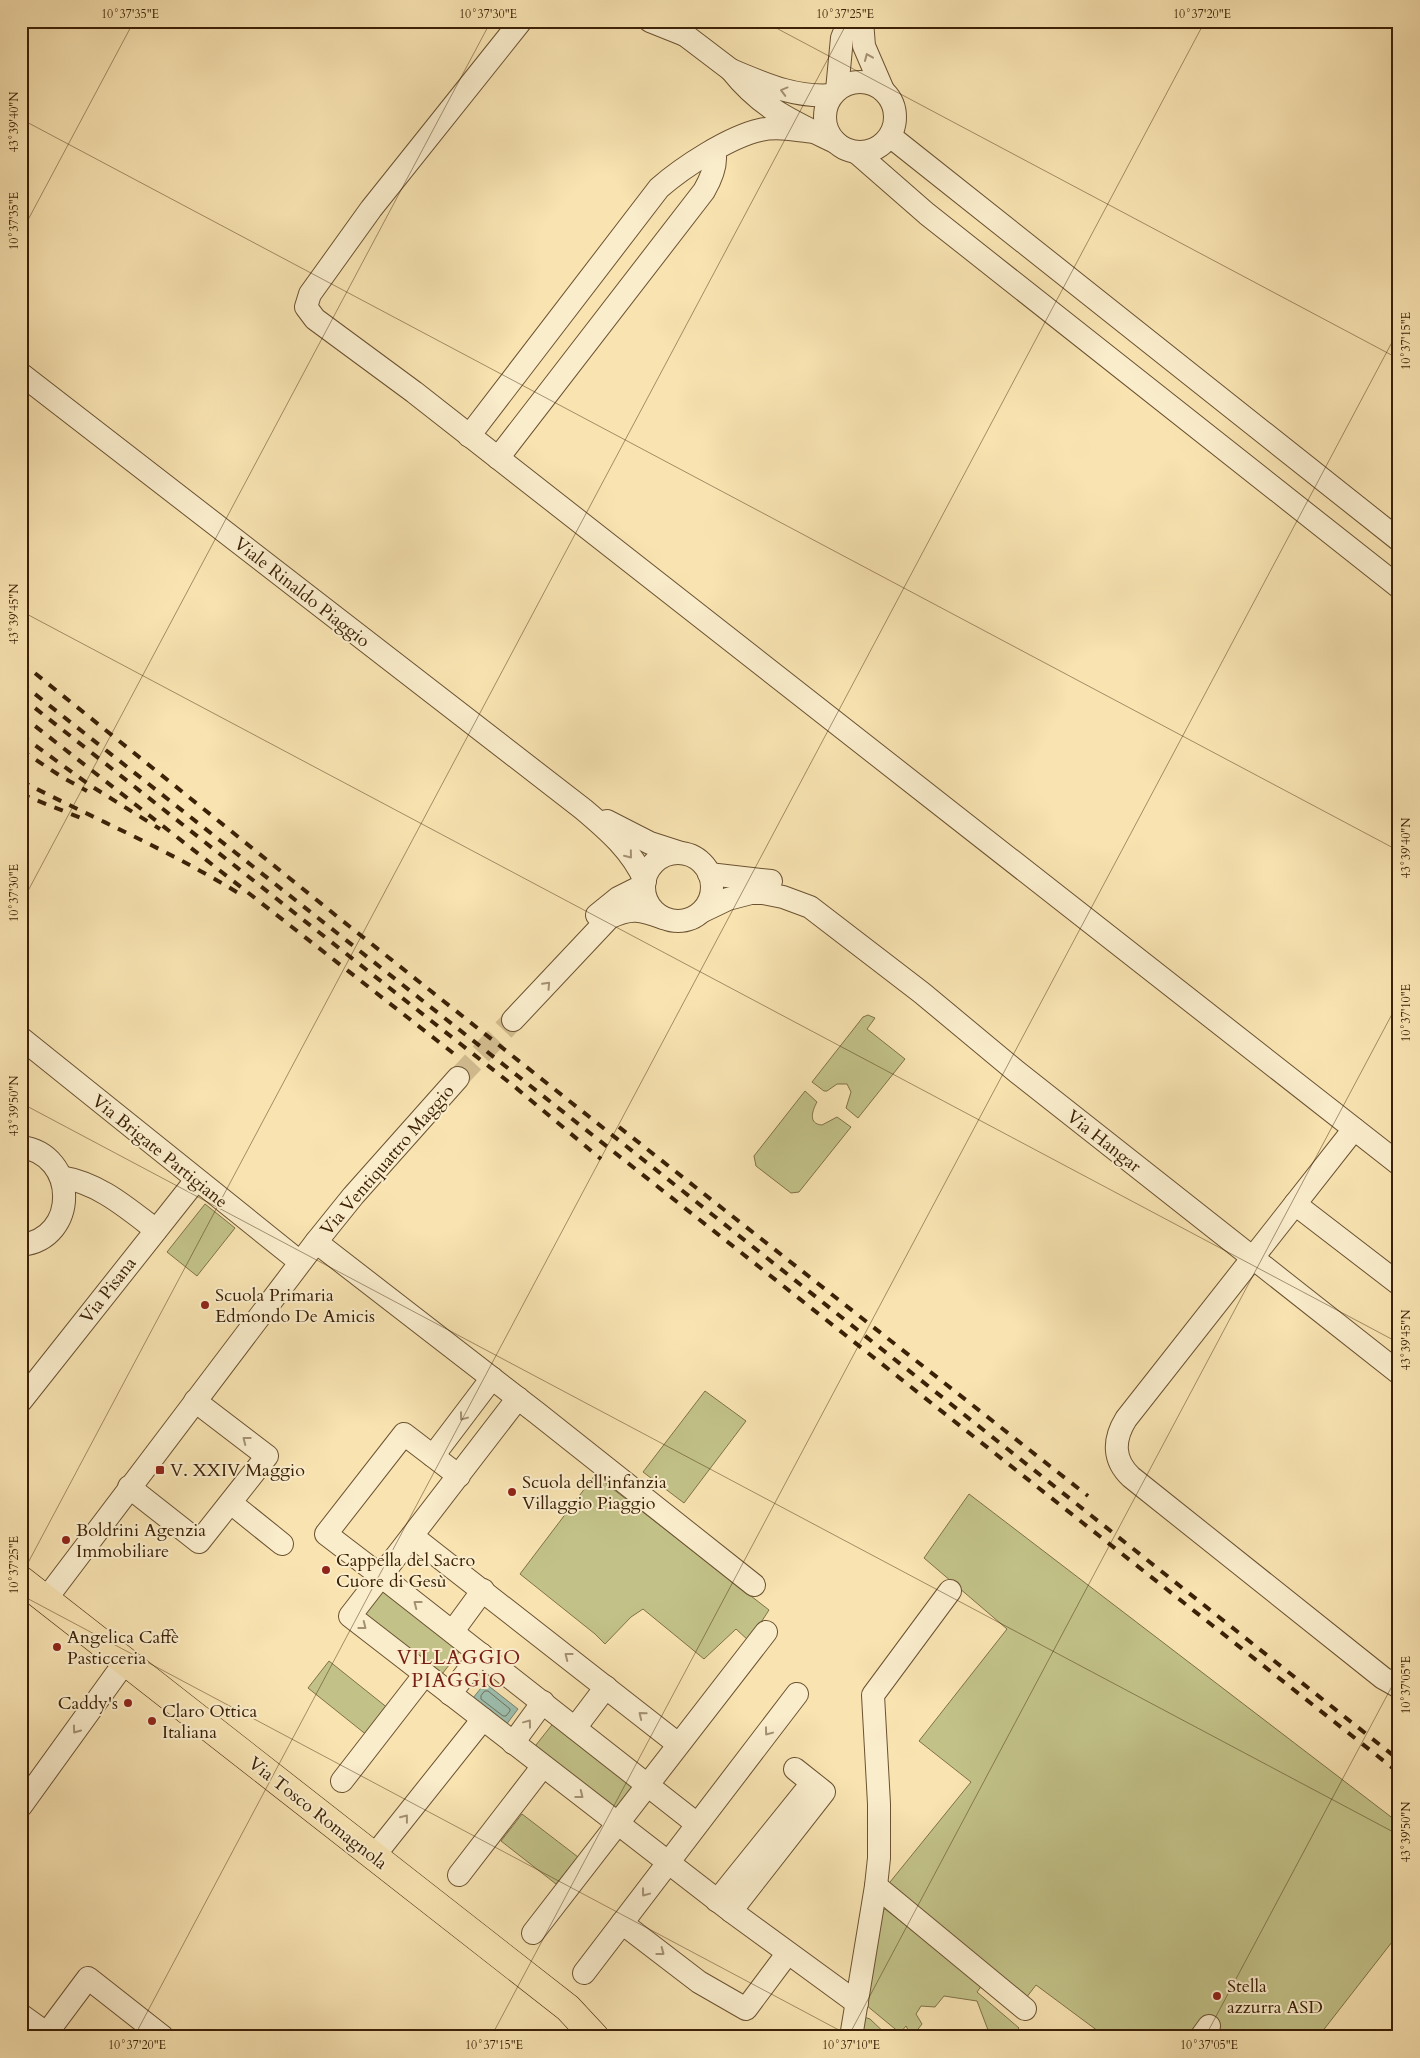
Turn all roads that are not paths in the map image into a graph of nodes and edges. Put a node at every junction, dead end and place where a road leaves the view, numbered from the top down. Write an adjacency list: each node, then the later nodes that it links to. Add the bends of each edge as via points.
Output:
1 (521, 21): 15 (street, via 371,209 310,294 306,307 315,319)
2 (650, 21): 5 (street)
3 (849, 21): 8 (street, via 842,38)
4 (862, 21): 7 (street, one-way to 4, via 864,46)
5 (678, 28): 6 (street)
6 (731, 70): 8 (street, one-way to 6, via 796,94); 9 (street, via 771,110)
7 (883, 90): 8 (street, via 860,82 850,83); 10 (street, via 892,101 895,112)
8 (835, 92): 11 (street, via 827,105 825,121)
9 (814, 132): 11 (street); 12 (street, via 776,128 760,130)
10 (890, 136): 13 (street, via 876,149); 17 (street)
11 (835, 142): 13 (street)
12 (714, 150): 15 (street, via 659,188); 16 (street, via 714,166 704,191)
13 (856, 152): 18 (street, via 927,214)
14 (21, 374): 19 (street, Viale Rinaldo Piaggio)
15 (469, 436): 16 (street)
16 (498, 458): 30 (street)
17 (1399, 540)
18 (1399, 587)
19 (583, 809): 20 (street, Viale Rinaldo Piaggio, via 650,844); 22 (street, Viale Rinaldo Piaggio, one-way to 22, via 623,847 637,864)
20 (681, 853): 21 (street, via 699,861); 22 (street, via 654,862)
21 (709, 874): 23 (street, Via Hangar, via 778,883 803,896); 24 (street, via 711,895)
22 (644, 883): 25 (street, via 647,903); 26 (street, via 618,898)
23 (810, 907): 24 (street, Via Hangar, via 783,897 752,893); 41 (street, Via Hangar)
24 (703, 910): 25 (street, via 683,921)
25 (663, 918): 27 (street, one-way to 25, via 609,918 620,912 638,910)
26 (585, 926)
27 (513, 1020)
28 (21, 1038): 34 (street, Via Brigate Partigiane)
29 (458, 1078): 39 (street, Via Ventiquattro Maggio)
30 (1354, 1130): 32 (street); 36 (street)
31 (24, 1145): 33 (street, via 47,1158)
32 (1399, 1164)
33 (61, 1177): 35 (street, via 85,1183); 37 (street, via 65,1193)
34 (196, 1180): 38 (street, Via Pisana); 42 (street, Via Brigate Partigiane)
35 (111, 1196): 37 (street); 38 (street)
36 (1295, 1204): 41 (street); 43 (street)
37 (63, 1210): 40 (street, via 48,1233)
38 (156, 1230): 48 (street, Via Pisana)
39 (316, 1242): 42 (street, Via Ventiquattro Maggio); 45 (street, Via Ventiquattro Maggio)
40 (21, 1245)
41 (1252, 1258): 44 (street, Via Hangar); 67 (street, via 1126,1419 1117,1438 1118,1458 1131,1477 1383,1678)
42 (300, 1262): 47 (street, Via Ventiquattro Maggio)
43 (1399, 1284)
44 (1399, 1373)
45 (492, 1378): 46 (street, Via Ventiquattro Maggio); 49 (street, one-way to 49)
46 (518, 1398): 50 (street); 57 (street, Via Ventiquattro Maggio)
47 (195, 1400): 51 (street, Via Ventiquattro Maggio); 52 (street, one-way to 47, via 267,1456)
48 (21, 1401)
49 (433, 1456): 50 (street); 55 (street, via 404,1434 326,1534)
50 (459, 1476): 53 (street)
51 (129, 1487): 52 (street, via 199,1542); 60 (street, Via Ventiquattro Maggio)
52 (230, 1503): 54 (street)
53 (412, 1536): 55 (street); 58 (street)
54 (282, 1544)
55 (381, 1576): 61 (street, one-way to 55); 65 (street, one-way to 65, via 350,1616)
56 (21, 1580): 60 (main road, Via Tosco Romagnola)
57 (754, 1585)
58 (484, 1590): 61 (street); 66 (street, one-way to 58)
59 (950, 1591): 85 (street, via 873,1695 879,1804)
60 (46, 1599): 64 (main road, Via Tosco Romagnola)
61 (453, 1631): 63 (street)
62 (766, 1632): 74 (street)
63 (481, 1654): 68 (street); 70 (street)
64 (125, 1662): 79 (street, one-way to 79); 82 (main road, Via Tosco Romagnola)
65 (425, 1674): 68 (street); 77 (street)
66 (606, 1687): 72 (street); 74 (street, one-way to 66)
67 (1399, 1687)
68 (450, 1694): 71 (street)
69 (798, 1694): 81 (street, one-way to 81)
70 (543, 1702): 72 (street); 73 (street, one-way to 70)
71 (483, 1719): 73 (street); 82 (street, one-way to 71)
72 (575, 1728): 78 (street)
73 (513, 1743): 75 (street)
74 (678, 1744): 78 (street)
75 (543, 1766): 80 (street, one-way to 80); 84 (street)
76 (803, 1776): 86 (street, via 824,1792)
77 (342, 1781)
78 (647, 1785): 80 (street); 81 (street)
79 (21, 1806)
80 (617, 1824): 83 (street); 88 (street)
81 (697, 1824): 83 (street)
82 (374, 1856): 92 (main road, Via Tosco Romagnola)
83 (668, 1863): 86 (street); 87 (street, one-way to 87)
84 (459, 1875)
85 (876, 1886): 91 (street); 93 (street)
86 (724, 1906): 89 (street)
87 (622, 1923): 89 (street, one-way to 89, via 699,1982 746,2010); 90 (street)
88 (533, 1933)
89 (787, 1954): 91 (street)
90 (584, 1973)
91 (857, 2003): 99 (street)
92 (568, 2008): 96 (main road, Via Tosco Romagnola); 98 (main road, Via Tosco Romagnola, via 596,2022)
93 (1025, 2009)
94 (21, 2015): 95 (street)
95 (45, 2035): 97 (street, via 88,1978)
96 (589, 2035)
97 (163, 2037)
98 (615, 2037)
99 (850, 2037)

